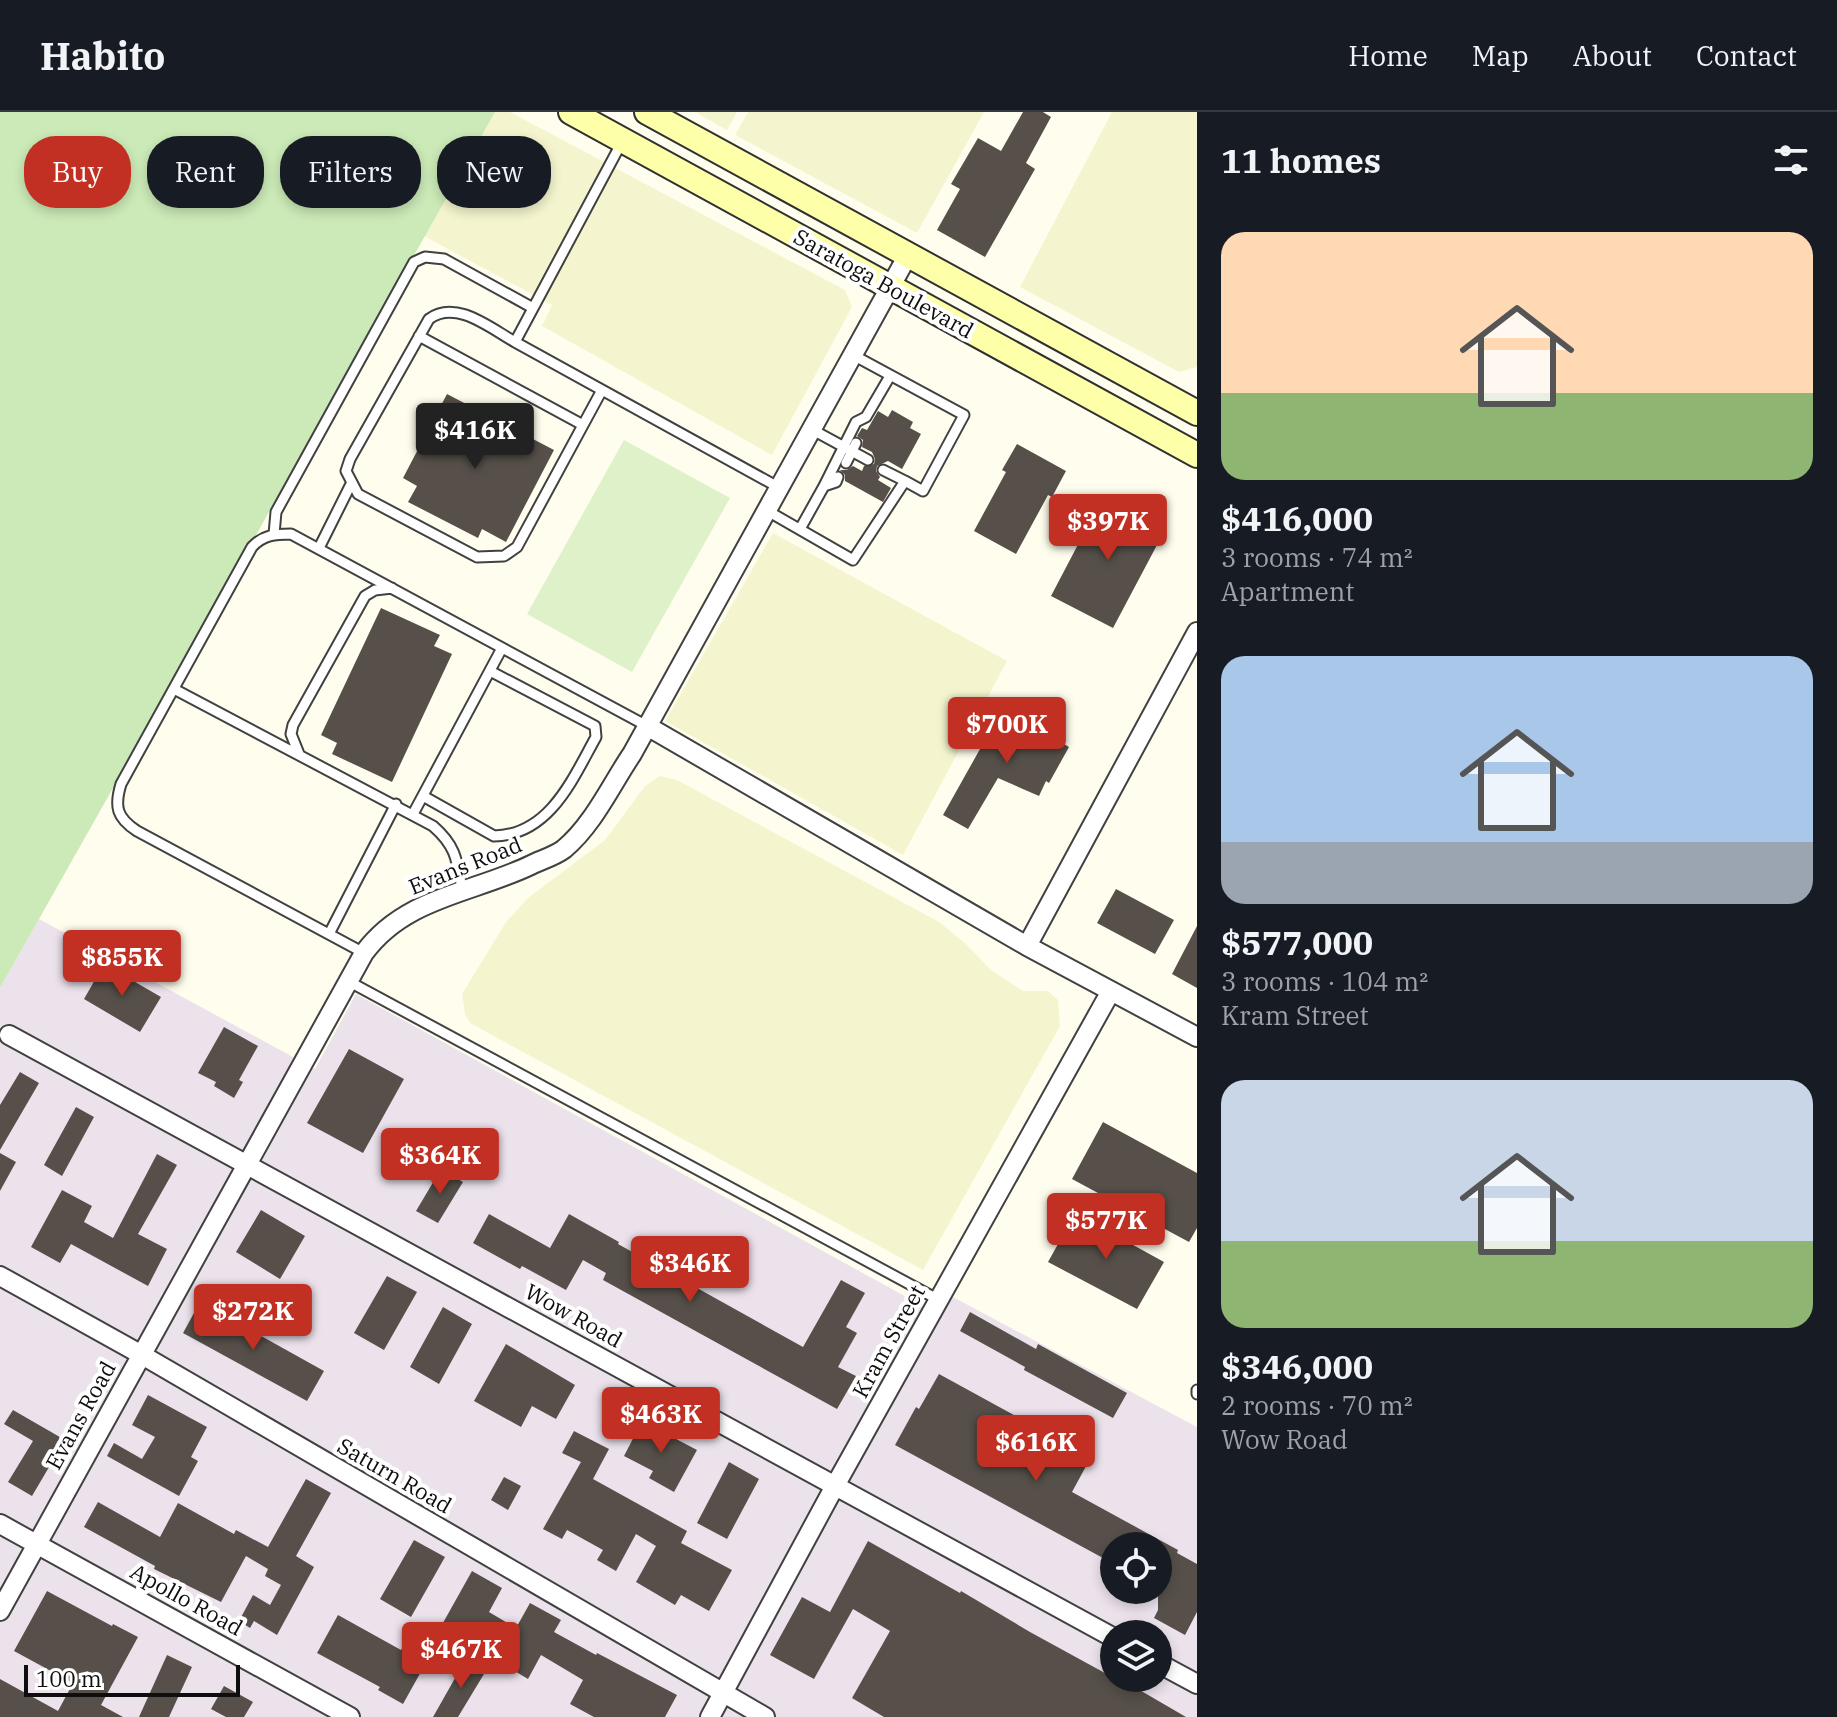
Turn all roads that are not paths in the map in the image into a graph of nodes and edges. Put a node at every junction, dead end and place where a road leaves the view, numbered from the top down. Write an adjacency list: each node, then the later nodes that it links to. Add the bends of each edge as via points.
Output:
1 (571, 112): 3 (main road, Saratoga Boulevard)
2 (647, 112): 4 (main road, Saratoga Boulevard)
3 (623, 140): 5 (main road, Saratoga Boulevard); 6 (lane)
4 (908, 255): 5 (street, Evans Road); 12 (main road, Saratoga Boulevard)
5 (891, 287): 9 (street, Evans Road); 18 (main road, Saratoga Boulevard)
6 (533, 308): 8 (lane); 29 (lane, via 444,259 414,262 276,512)
7 (419, 336): 8 (lane, via 429,319 449,312 462,313); 14 (lane); 24 (lane, via 350,459 346,471)
8 (515, 342): 11 (lane)
9 (852, 355): 10 (lane); 16 (street, Evans Road)
10 (890, 376): 13 (lane); 23 (lane, via 964,415 923,491)
11 (602, 390): 14 (lane); 26 (lane)
12 (1197, 413)
13 (866, 417): 15 (lane); 17 (lane, via 856,422)
14 (583, 425): 24 (lane, via 517,547 504,556 477,557 358,494)
15 (864, 428)
16 (811, 429): 17 (lane); 26 (street, Evans Road)
17 (850, 447): 19 (lane); 20 (lane); 25 (lane)
18 (1197, 455)
19 (868, 460)
20 (846, 463)
21 (883, 470): 23 (lane)
22 (838, 477): 25 (lane)
23 (905, 481): 28 (lane, via 853,560)
24 (351, 484): 30 (lane)
25 (824, 486): 28 (lane)
26 (778, 487): 27 (street, Evans Road)
27 (766, 510): 28 (lane); 36 (street, Evans Road)
28 (800, 529)
29 (274, 534): 30 (lane, via 291,534); 35 (lane, via 252,547)
30 (319, 548): 31 (lane)
31 (392, 588): 33 (lane); 37 (lane, via 365,596 293,725)
32 (1194, 643): 43 (street)
33 (502, 648): 34 (lane); 36 (lane)
34 (490, 671): 38 (lane); 38 (lane, via 595,726 596,737 560,801 526,828 505,836 494,836)
35 (174, 689): 37 (lane); 42 (lane, via 121,784 117,810 123,822)
36 (647, 726): 41 (street, Evans Road, via 580,832 562,851); 43 (street)
37 (299, 754): 39 (lane)
38 (423, 796): 40 (lane)
39 (396, 804): 40 (lane); 42 (lane)
40 (413, 814): 41 (lane, via 449,841)
41 (462, 889): 44 (street, Evans Road, via 405,916)
42 (329, 934): 44 (lane)
43 (1027, 946): 46 (street)
44 (364, 953): 45 (street, Evans Road)
45 (348, 981): 49 (street, Evans Road); 51 (lane)
46 (1111, 991): 48 (street); 51 (street, Kram Street)
47 (9, 1035): 49 (street, Wow Road)
48 (1197, 1037)
49 (247, 1164): 52 (street, Evans Road); 53 (street, Wow Road)
50 (0, 1276): 52 (street, Saturn Road)
51 (939, 1300): 53 (street, Kram Street)
52 (142, 1355): 55 (street, Evans Road); 60 (street, Saturn Road)
53 (836, 1484): 57 (street, Wow Road); 60 (street, Kram Street)
54 (0, 1524): 55 (street, Apollo Road)
55 (37, 1543): 56 (street, Evans Road); 61 (street, Apollo Road)
56 (0, 1611)
57 (1100, 1630)
58 (1172, 1671): 59 (street)
59 (1197, 1684)
60 (723, 1694): 62 (street, Kram Street); 63 (street, Saturn Road)
61 (350, 1717)
62 (710, 1717)
63 (765, 1717)

